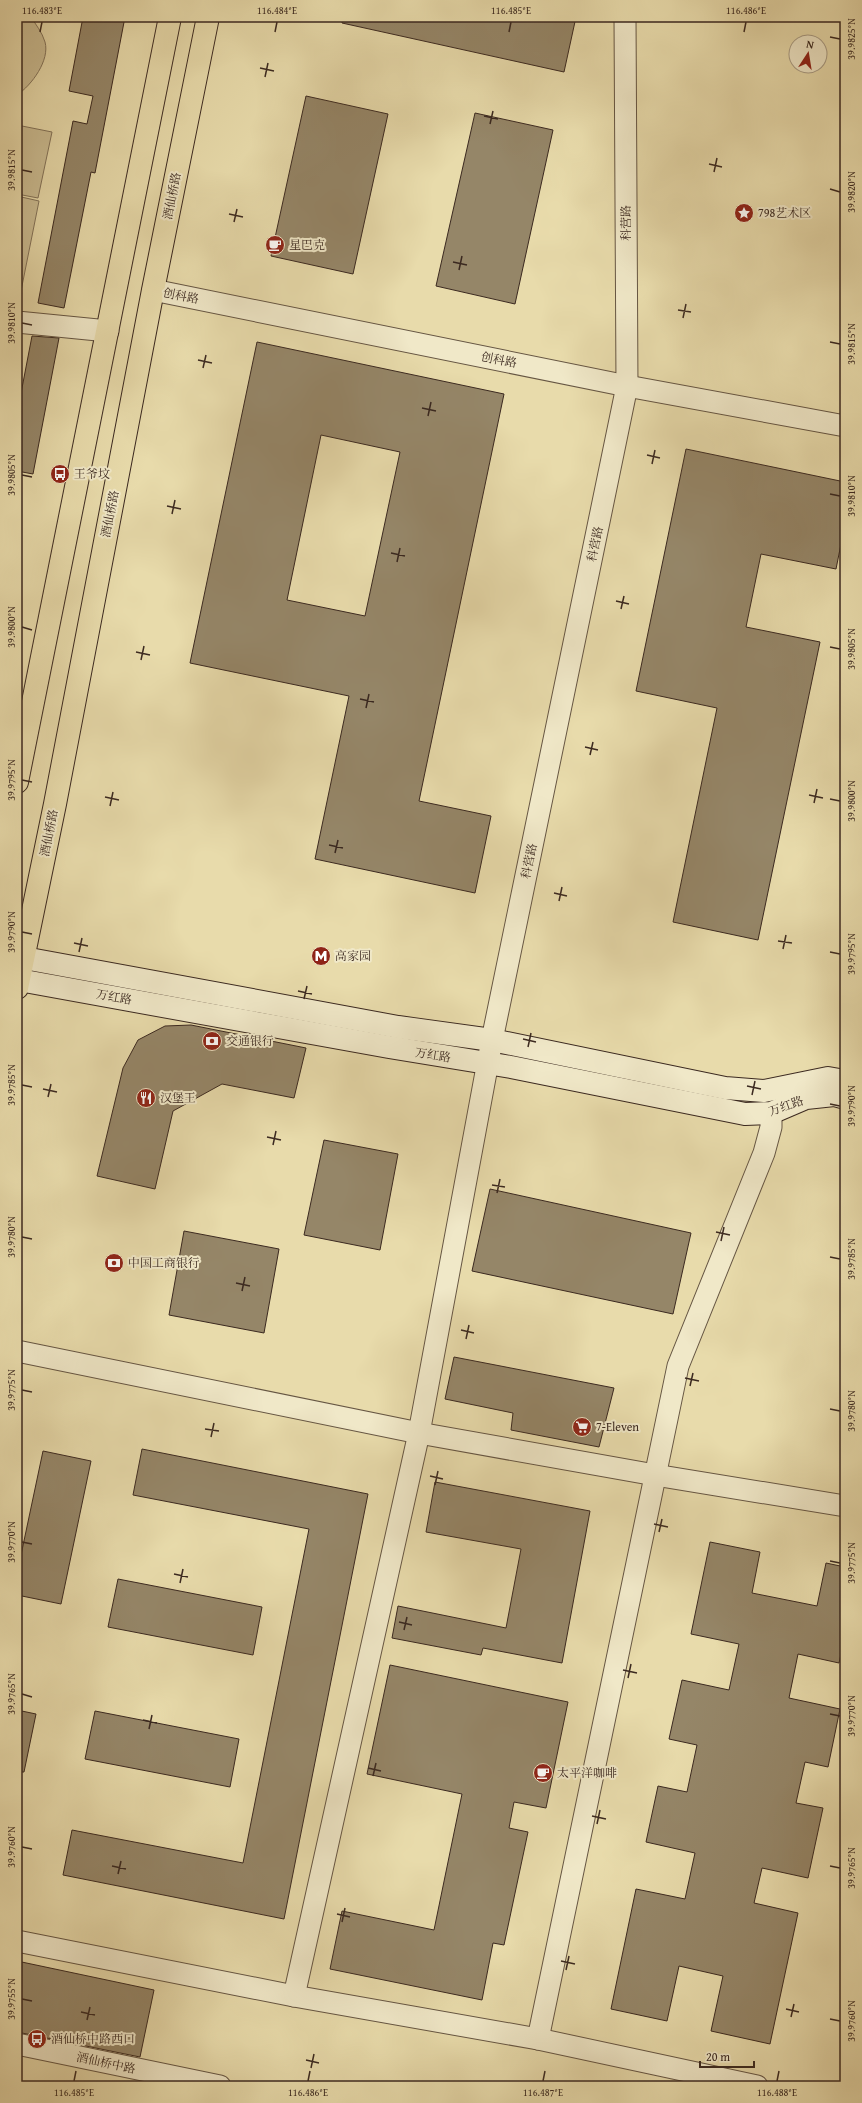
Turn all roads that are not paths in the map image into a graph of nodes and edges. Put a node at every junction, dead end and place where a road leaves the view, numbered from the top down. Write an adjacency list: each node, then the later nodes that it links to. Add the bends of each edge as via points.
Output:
1 (170, 17): 6 (main road)
2 (208, 17): 4 (main road, 酒仙桥路)
3 (625, 17): 7 (street, 科营路)
4 (153, 290): 7 (street, 创科路); 10 (main road, 酒仙桥路)
5 (17, 322): 6 (street)
6 (108, 331): 9 (main road)
7 (627, 386): 8 (street, 创科路); 11 (street, 科营路)
8 (845, 426)
9 (17, 782)
10 (19, 970): 11 (street, 万红路); 12 (street, 万红路)
11 (492, 1040): 12 (street, 科营路); 13 (street, 万红路, via 725,1088 764,1091 828,1078)
12 (488, 1064): 15 (street, 万红路, via 745,1114); 17 (street, 科营路)
13 (845, 1081)
14 (845, 1098): 15 (street, 万红路, via 834,1095 806,1098)
15 (771, 1113): 18 (street, via 771,1127 764,1153 678,1366)
16 (17, 1351): 17 (street)
17 (419, 1432): 18 (street); 21 (street, 科营路)
18 (655, 1475): 19 (street); 22 (street)
19 (845, 1506)
20 (17, 1941): 21 (street)
21 (294, 1996): 22 (street)
22 (538, 2039): 25 (street)
23 (17, 2044): 24 (street, 酒仙桥中路)
24 (220, 2086)
25 (757, 2086)

